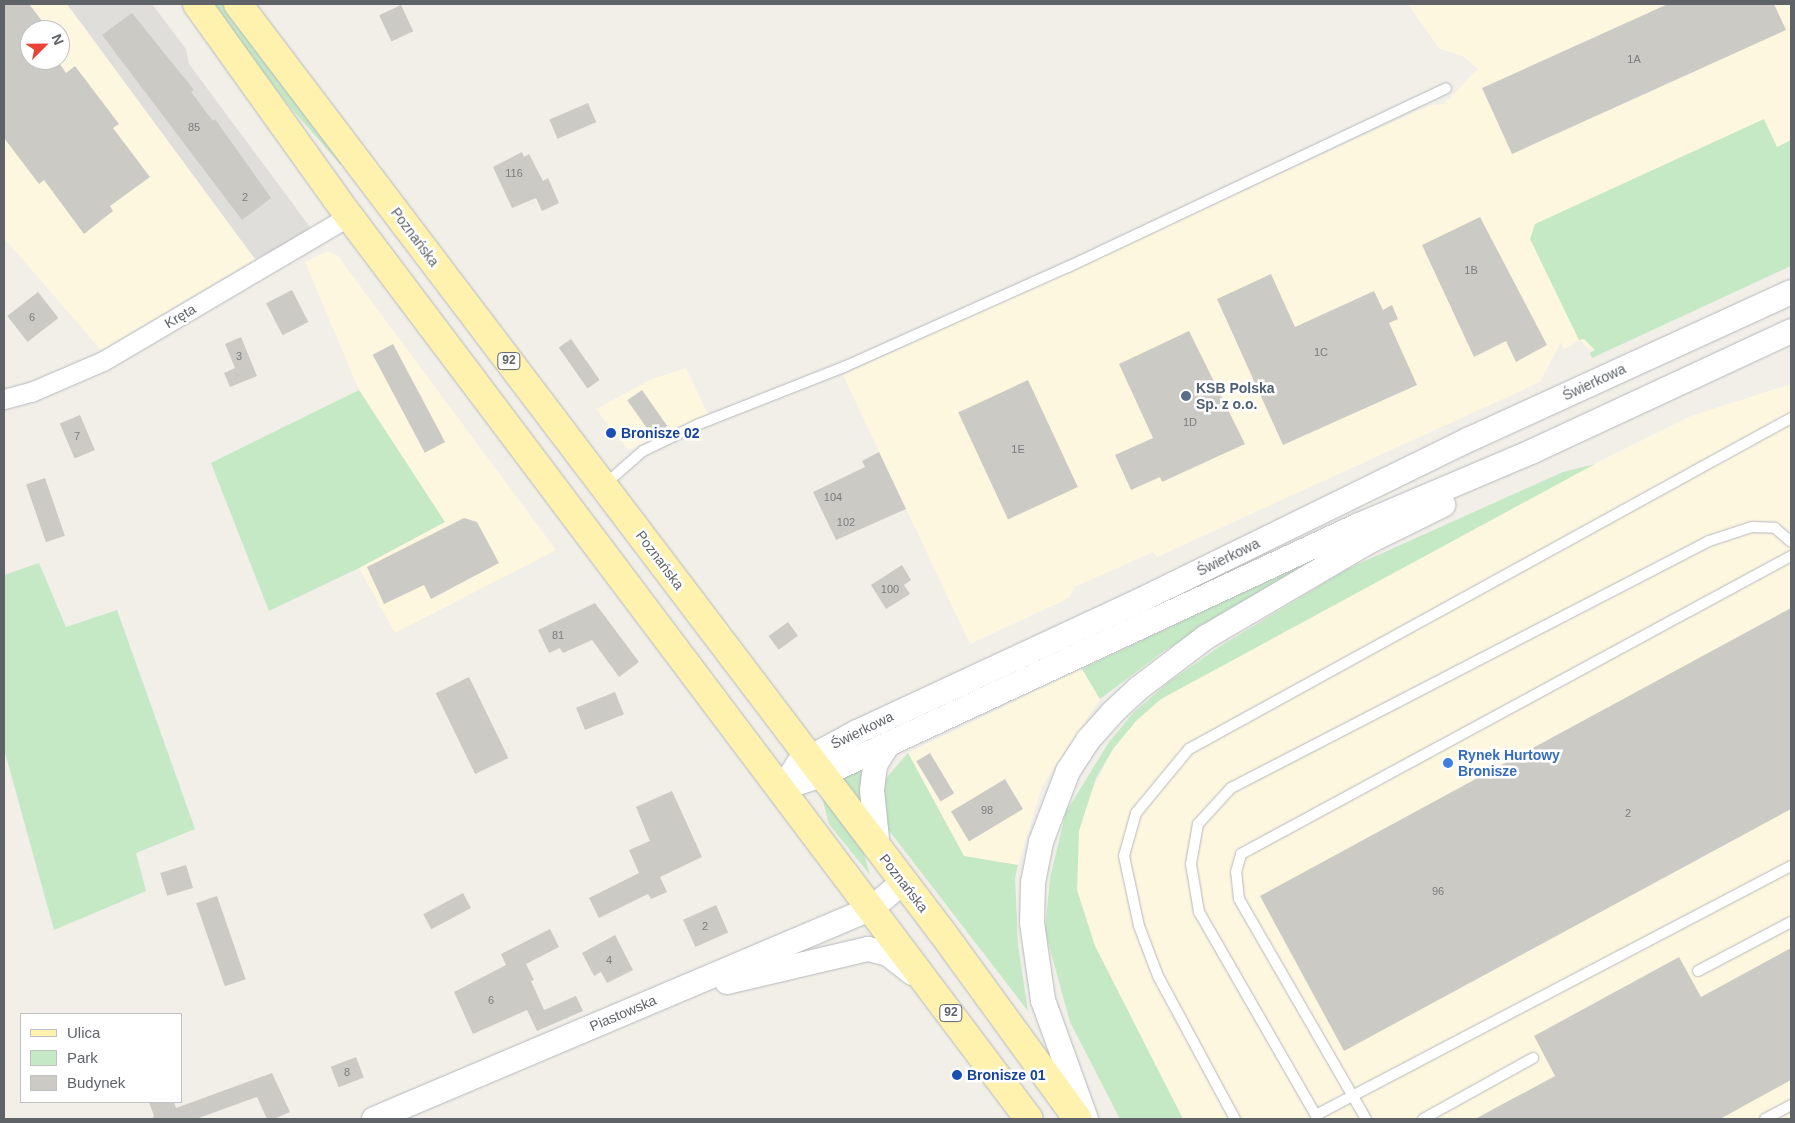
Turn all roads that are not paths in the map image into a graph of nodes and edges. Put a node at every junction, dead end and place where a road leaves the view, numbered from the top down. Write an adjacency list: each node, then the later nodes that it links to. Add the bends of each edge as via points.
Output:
1 (197, 4): 4 (main road, 92)
2 (238, 4): 10 (main road, Poznańska / 92)
3 (1446, 88): 10 (lane, via 1068,267 844,367 699,424 636,455)
4 (349, 216): 7 (street, Kręta, via 103,362 31,392); 15 (main road, 92)
5 (1791, 292): 14 (street, Świerkowa, via 1465,442)
6 (1791, 331): 9 (street, Świerkowa)
7 (4, 399)
8 (1791, 418): 32 (lane, via 1190,748 1136,813 1124,856 1139,926 1158,976)
9 (1533, 451): 13 (street, Świerkowa, via 1359,525); 31 (street, via 1482,485 1368,542 1206,637 1138,688 1088,740 1068,771 1041,842 1033,883 1032,923 1042,1000)
10 (604, 486): 14 (main road, Poznańska / 92)
11 (1791, 542): 27 (lane, via 1775,528 1752,527 1710,541 1231,788 1198,824 1191,864 1199,912)
12 (1791, 556): 25 (lane, via 1241,854 1236,872 1239,899)
13 (888, 744): 14 (street, Świerkowa); 16 (street, Świerkowa, via 875,765 872,790)
14 (815, 766): 15 (street, Świerkowa, via 790,772); 16 (main road, Poznańska / 92)
15 (782, 788): 19 (main road, 92)
16 (878, 849): 18 (main road, Poznańska / 92)
17 (1791, 866): 25 (lane)
18 (903, 882): 19 (street, Piastowska); 30 (main road, Poznańska / 92)
19 (872, 908): 22 (main road, 92); 23 (street, Piastowska)
20 (1791, 922): 21 (lane)
21 (1698, 971)
22 (936, 993): 23 (street, via 888,954 868,949 828,956); 29 (main road, 92)
23 (636, 1008): 28 (street, Piastowska)
24 (1533, 1058): 34 (lane)
25 (1352, 1096): 27 (lane); 33 (lane)
26 (1791, 1105): 35 (lane)
27 (1317, 1117)
28 (374, 1119)
29 (1029, 1119)
30 (1078, 1119)
31 (1086, 1119)
32 (1235, 1119)
33 (1366, 1119)
34 (1423, 1119)
35 (1765, 1119)

